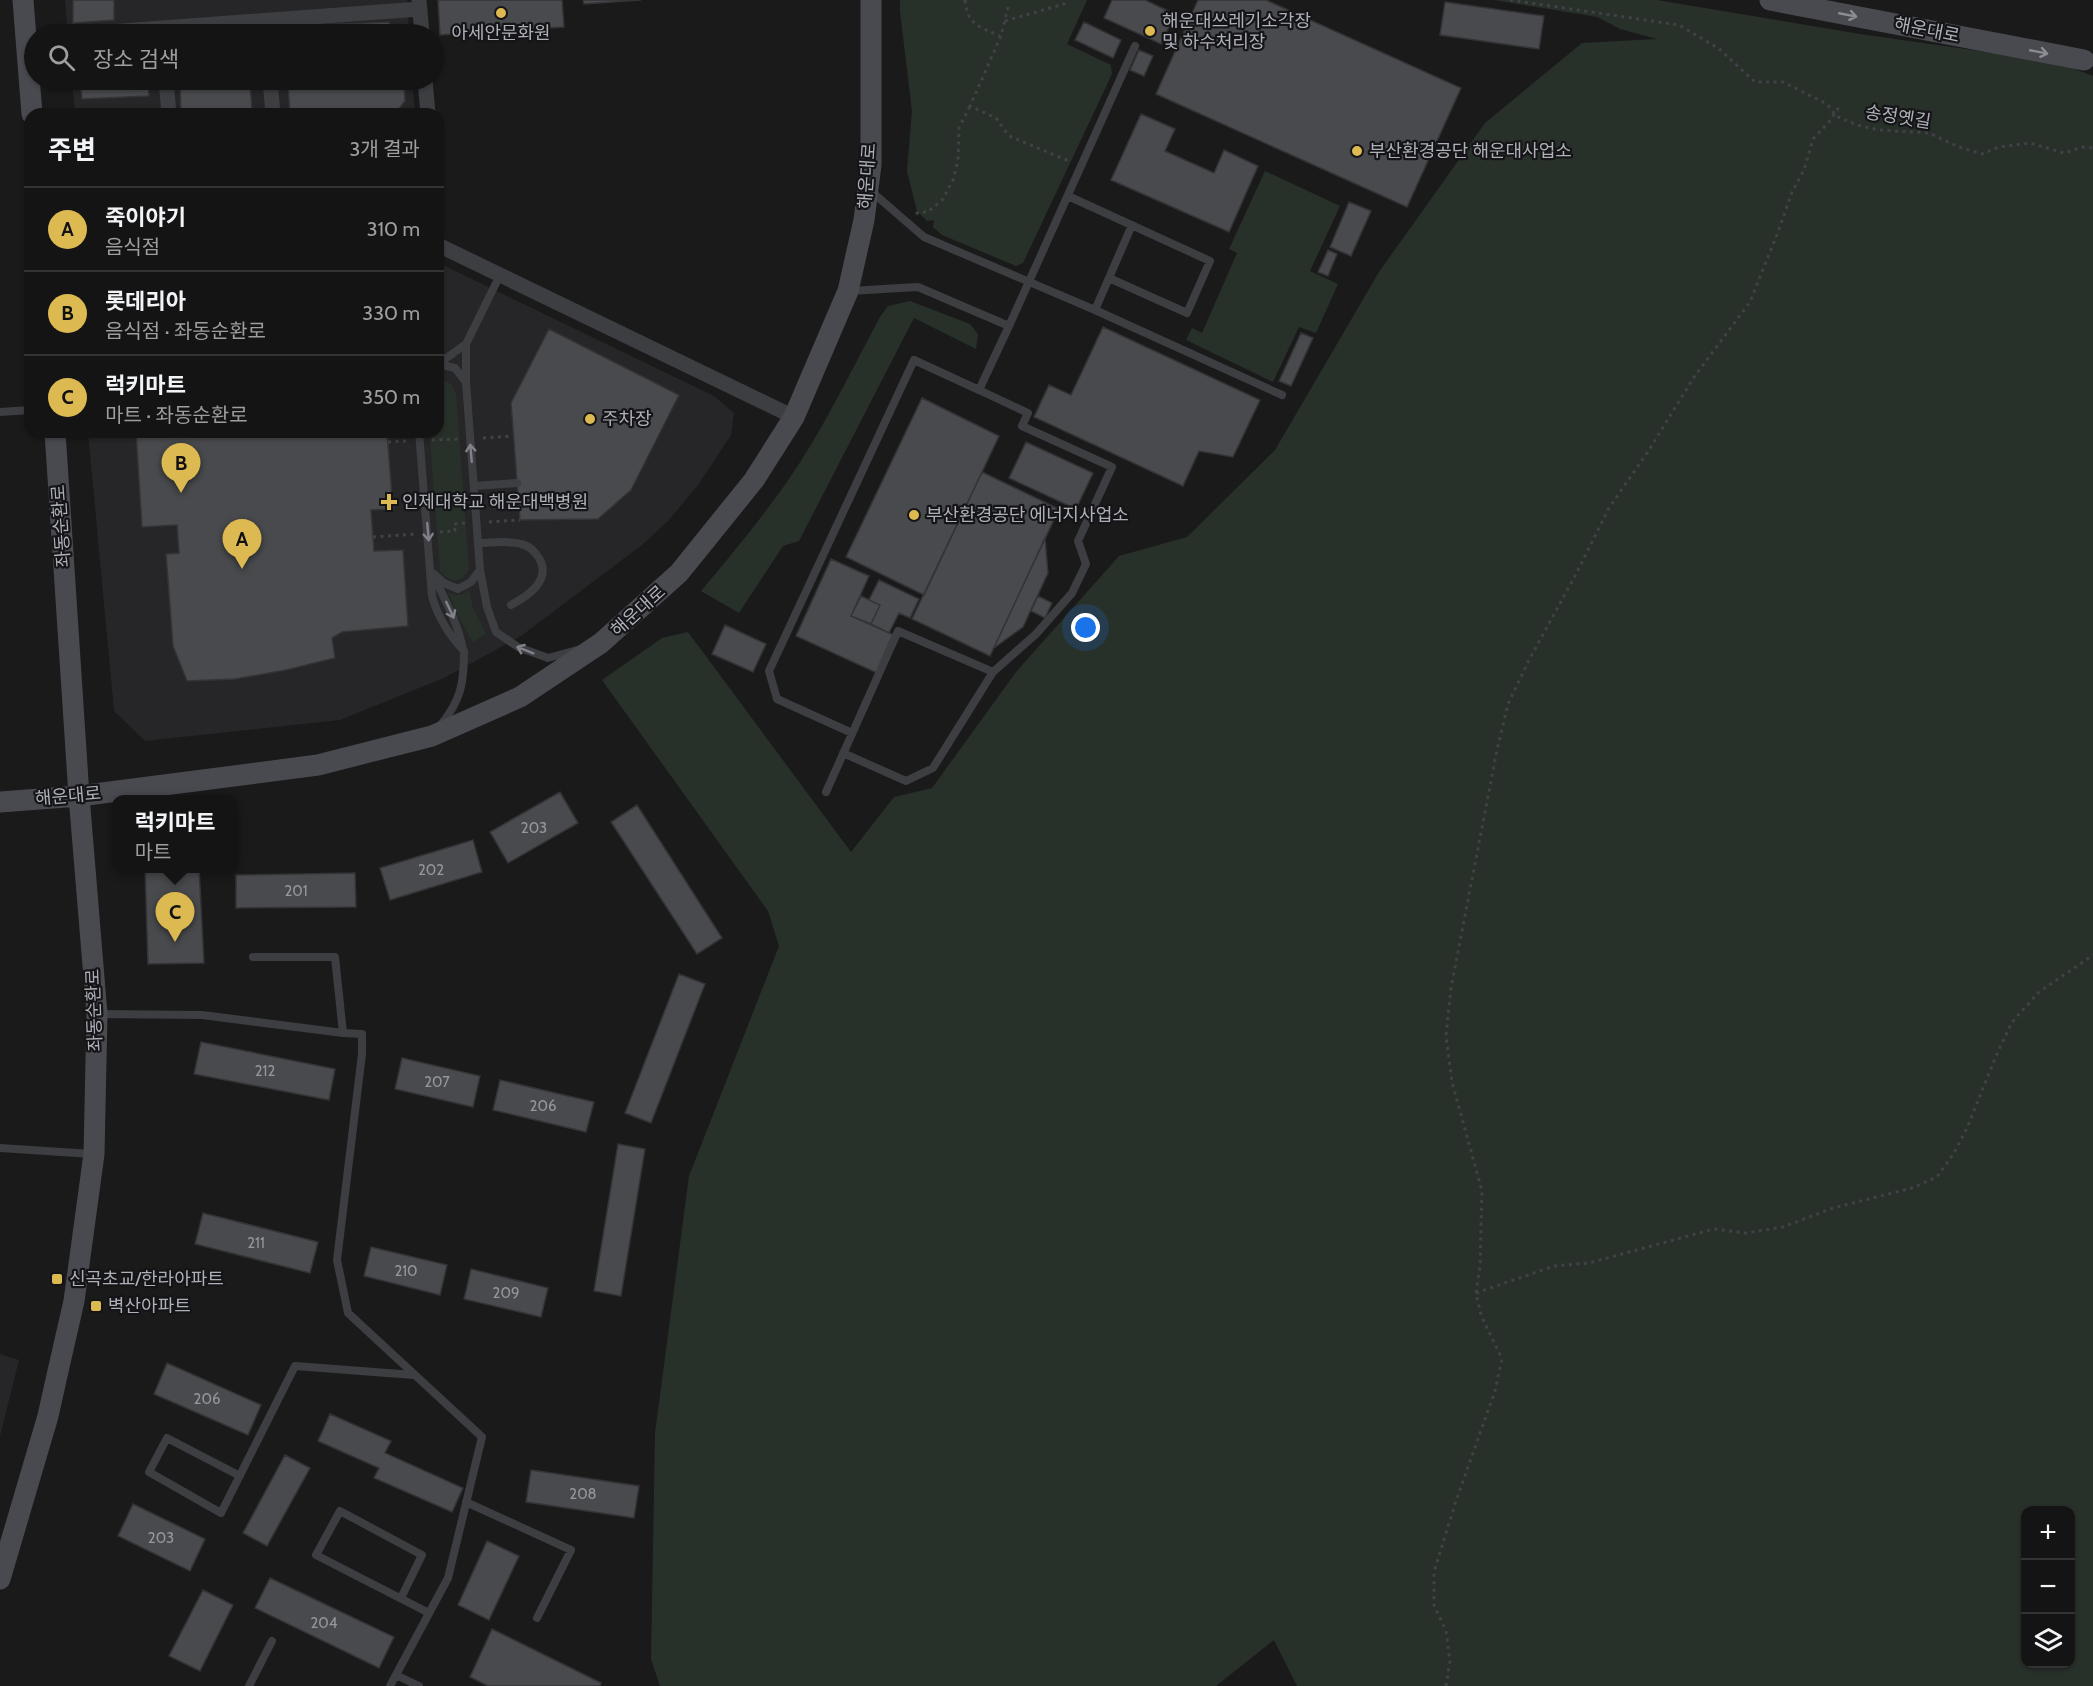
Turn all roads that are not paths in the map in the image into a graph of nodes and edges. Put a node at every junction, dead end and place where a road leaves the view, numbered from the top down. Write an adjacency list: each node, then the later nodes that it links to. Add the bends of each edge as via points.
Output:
1 (23, 0): 5 (main road)
2 (1770, 0): 9 (main road, 해운대로, one-way to 9)
3 (871, 1): 18 (main road, 해운대로)
4 (419, 4): 6 (street); 7 (street)
5 (28, 24)
6 (292, 24)
7 (421, 24)
8 (1135, 46): 19 (lane)
9 (2084, 60)
10 (32, 90): 14 (main road)
11 (167, 90): 15 (street)
12 (271, 90): 16 (street)
13 (426, 90): 17 (street)
14 (32, 108)
15 (169, 108)
16 (272, 108)
17 (427, 108)
18 (868, 189): 24 (lane, via 924,237); 25 (main road, 해운대로)
19 (1068, 196): 20 (lane); 24 (lane)
20 (1132, 225): 23 (lane); 23 (lane, via 1210,261 1187,312)
21 (444, 248): 22 (street)
22 (500, 275): 28 (lane); 36 (street)
23 (1109, 278): 26 (lane)
24 (1029, 281): 26 (lane); 27 (lane)
25 (848, 291): 27 (lane, via 918,287); 36 (main road, 해운대로)
26 (1095, 310): 33 (lane)
27 (1008, 326): 32 (lane)
28 (466, 344): 29 (lane); 31 (lane)
29 (444, 360)
30 (444, 365): 31 (lane, via 455,368)
31 (466, 382): 40 (lane, one-way to 31)
32 (979, 390): 47 (lane, via 1028,413 1022,426 1112,467 1078,541 1086,564 1072,593 1036,634); 48 (lane, via 914,360 769,671 777,699)
33 (1282, 395)
34 (24, 410): 35 (lane)
35 (0, 412)
36 (794, 417): 45 (main road, 해운대로, via 754,480 679,573)
37 (55, 438): 52 (main road, 좌동순환로)
38 (420, 438): 43 (lane, one-way to 43)
39 (517, 483): 40 (lane)
40 (474, 486): 41 (lane)
41 (478, 543): 42 (lane); 44 (lane, via 523,544 534,550 542,564 542,578 536,588)
42 (480, 570): 43 (lane, via 471,582 458,589); 45 (lane, one-way to 42, via 548,658 518,647 496,632)
43 (431, 571): 46 (lane, one-way to 46, via 460,633); 46 (lane, via 438,616)
44 (511, 606)
45 (601, 644): 49 (main road, 해운대로, via 520,698)
46 (464, 651): 49 (lane, via 464,678 452,710)
47 (993, 672): 48 (lane, via 898,631); 50 (lane, via 933,768 906,781)
48 (852, 733): 50 (lane)
49 (432, 736): 52 (main road, 해운대로, via 318,765)
50 (843, 753): 51 (lane)
51 (826, 792)
52 (79, 796): 53 (main road, 해운대로); 55 (main road, 좌동순환로)
53 (0, 802)
54 (253, 957): 56 (lane, via 335,957)
55 (97, 1014): 56 (lane, via 202,1015); 58 (main road, 좌동순환로)
56 (343, 1033): 59 (lane, via 362,1034 337,1260 348,1313)
57 (0, 1148): 58 (lane)
58 (94, 1154): 62 (main road, 좌동순환로, via 74,1301 45,1426)
59 (414, 1375): 60 (lane, via 295,1365); 61 (lane, via 482,1437)
60 (240, 1476): 60 (lane, via 221,1513 149,1472 167,1438)
61 (466, 1502): 64 (lane, via 448,1578); 65 (lane, via 570,1550)
62 (0, 1579)
63 (401, 1598): 63 (lane, via 316,1555 340,1511 422,1555); 64 (lane)
64 (429, 1613): 67 (lane)
65 (537, 1617)
66 (272, 1641): 68 (lane)
67 (396, 1675): 69 (lane); 70 (lane)
68 (249, 1686)
69 (390, 1686)
70 (419, 1686)

